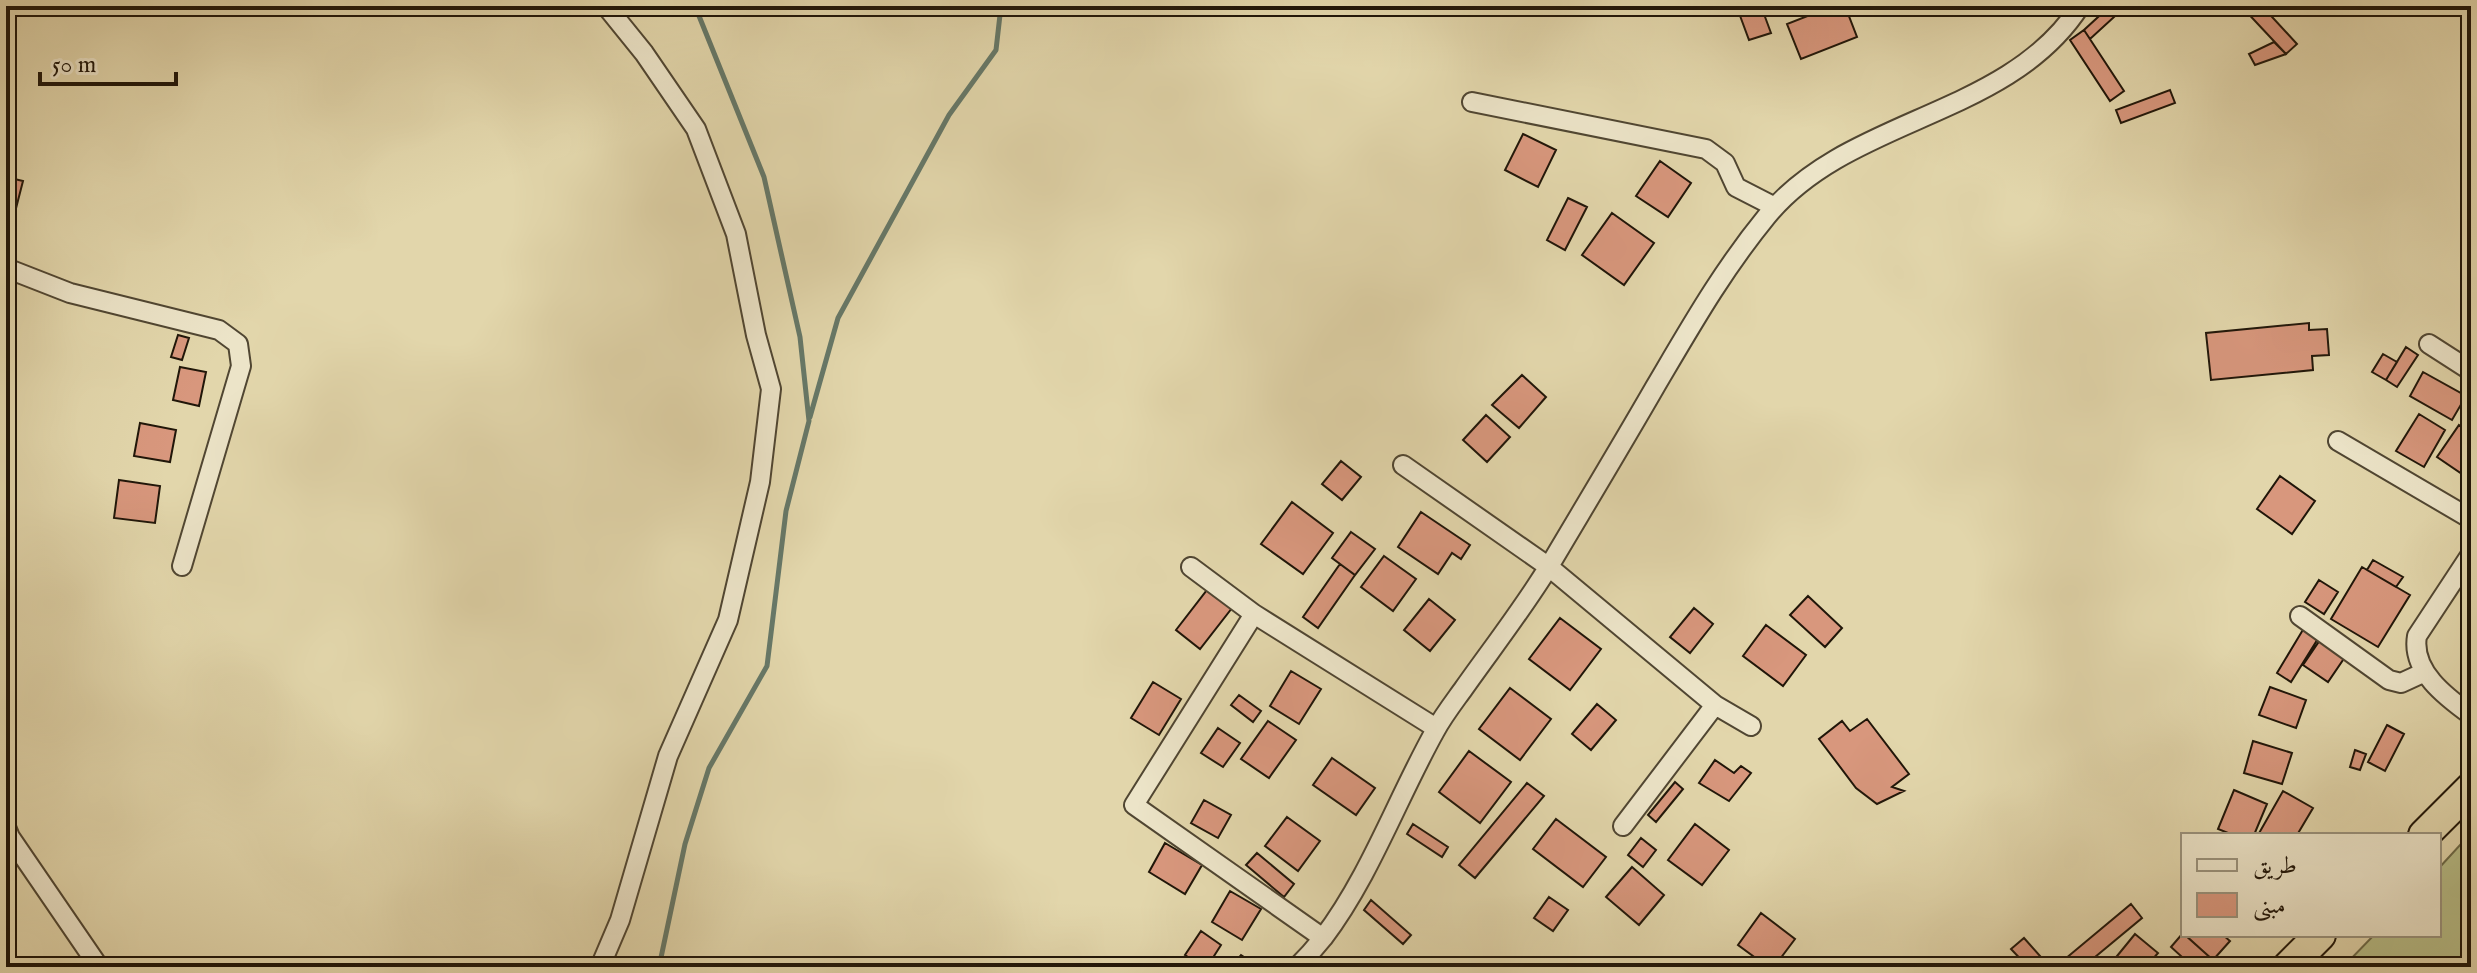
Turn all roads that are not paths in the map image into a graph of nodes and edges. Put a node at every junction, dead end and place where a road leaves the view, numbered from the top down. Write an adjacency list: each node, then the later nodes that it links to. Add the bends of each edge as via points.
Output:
1 (606, 6): 29 (street, via 696,129 736,234 771,389 760,482 728,620 668,756 620,920)
2 (2080, 6): 4 (street, via 2057,37 2016,70 1826,164)
3 (1472, 102): 4 (street, via 1706,149 1725,163 1736,187)
4 (1775, 207): 14 (street, via 1718,280)
5 (6, 268): 12 (street, via 70,293 219,330 238,344 241,366)
6 (2429, 344): 7 (street)
7 (2471, 371)
8 (2338, 441): 10 (street)
9 (1403, 465): 14 (street)
10 (2471, 519)
11 (2471, 554): 17 (street, via 2417,636 2417,656)
12 (182, 566)
13 (1191, 567): 15 (street)
14 (1549, 567): 18 (street); 21 (street)
15 (1254, 614): 21 (street); 27 (street, via 1134,805)
16 (2300, 616): 17 (street, via 2389,680 2401,683)
17 (2425, 672): 19 (street)
18 (1715, 705): 20 (street); 23 (street)
19 (2471, 715)
20 (1751, 726)
21 (1436, 728): 27 (street, via 1359,881)
22 (2471, 788): 25 (highway)
23 (1623, 826)
24 (6, 827): 28 (street)
25 (2426, 833)
26 (2318, 937): 31 (highway)
27 (1323, 938): 30 (street)
28 (99, 967)
29 (600, 967)
30 (1297, 967)
31 (2288, 967)

